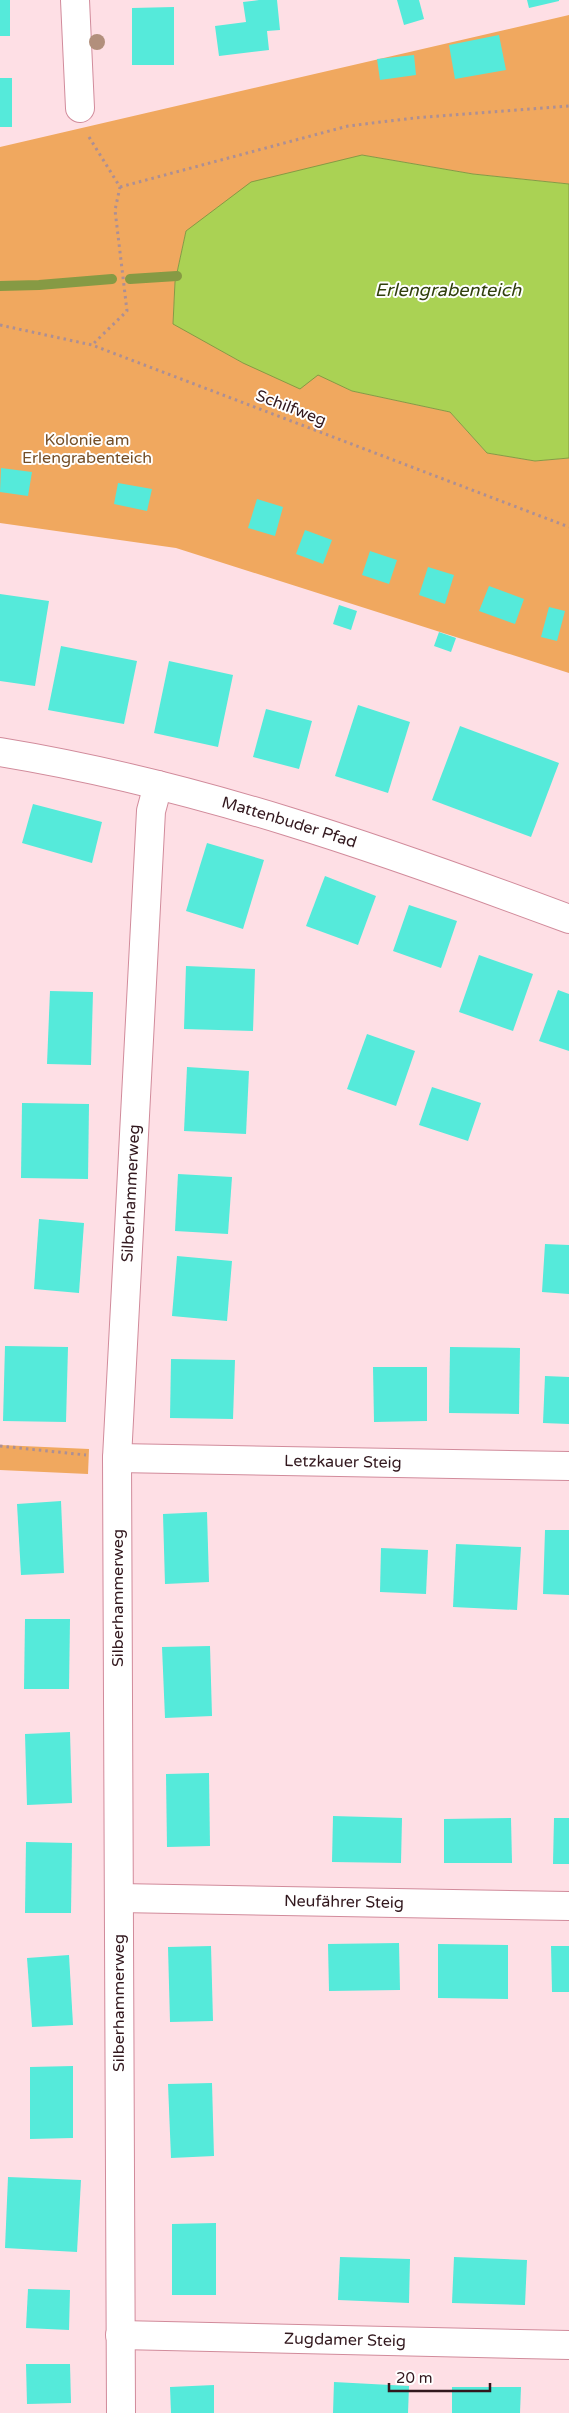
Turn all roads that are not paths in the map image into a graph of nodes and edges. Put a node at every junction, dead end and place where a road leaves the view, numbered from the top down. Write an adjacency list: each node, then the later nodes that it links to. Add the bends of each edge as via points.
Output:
1 (75, 0): 2 (street)
2 (80, 108)
3 (0, 752): 4 (street, Mattenbuder Pfad)
4 (158, 785): 5 (street, Mattenbuder Pfad, via 280,819 446,873); 6 (street, Silberhammerweg, via 151,811)
5 (569, 919)
6 (117, 1458): 7 (street, Letzkauer Steig); 8 (street, Silberhammerweg)
7 (569, 1466)
8 (119, 1898): 9 (street, Neufährer Steig); 10 (street, Silberhammerweg)
9 (569, 1906)
10 (120, 2335): 11 (street, Zugdamer Steig); 12 (street, Silberhammerweg)
11 (569, 2345)
12 (121, 2413)

